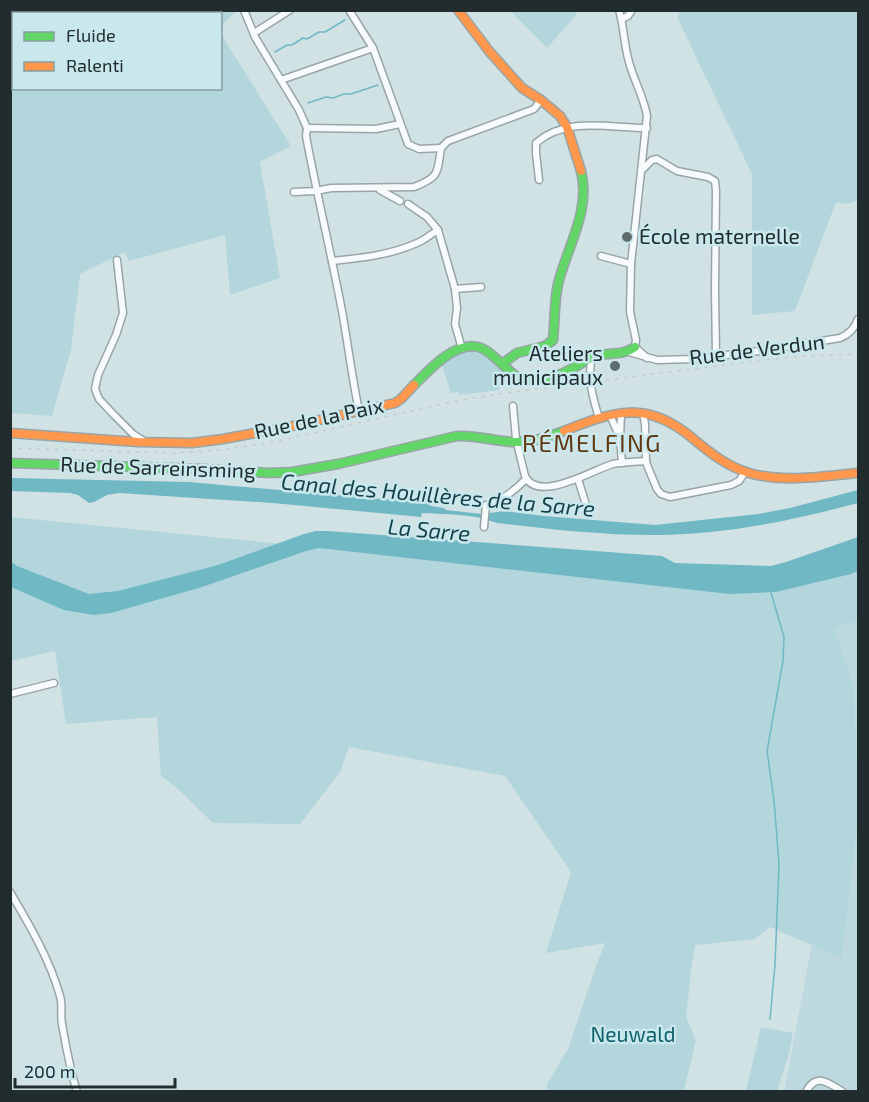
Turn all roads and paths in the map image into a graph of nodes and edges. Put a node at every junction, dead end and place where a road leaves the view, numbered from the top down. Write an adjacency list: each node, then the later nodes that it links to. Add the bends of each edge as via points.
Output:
1 (244, 10): 8 (street)
2 (290, 10): 8 (street)
3 (349, 10): 9 (street)
4 (458, 10): 11 (street, via 508,73)
5 (619, 10): 7 (street)
6 (632, 10): 7 (street)
7 (622, 20): 15 (street, via 628,62 646,109)
8 (254, 33): 10 (street)
9 (373, 48): 10 (street); 12 (street)
10 (281, 80): 13 (street)
11 (541, 100): 14 (street); 18 (street, via 534,110 448,141)
12 (400, 124): 13 (street, via 376,129); 18 (street, via 408,144)
13 (307, 128): 22 (street)
14 (568, 128): 16 (street, via 582,125); 20 (street, via 536,143); 39 (street, via 583,179 583,196 580,219 558,285 552,340 549,345 520,351)
15 (647, 128): 16 (street); 17 (street)
16 (635, 129): 17 (street)
17 (646, 136): 19 (street)
18 (441, 148): 21 (street, via 436,174 427,183)
19 (642, 170): 30 (street); 37 (street, via 657,159 681,172 711,178 716,185)
20 (538, 180)
21 (377, 188): 22 (street); 24 (street)
22 (316, 191): 23 (street); 29 (street)
23 (294, 192)
24 (400, 201)
25 (408, 204): 26 (street)
26 (438, 230): 29 (street, via 418,243 388,254); 32 (street)
27 (601, 256): 30 (street)
28 (117, 260): 49 (street, via 123,314 95,388 99,399 120,422)
29 (332, 261): 42 (street)
30 (631, 264): 35 (street, via 630,312 636,340)
31 (482, 287): 32 (street)
32 (455, 289): 34 (street, via 455,324)
33 (858, 319): 37 (street, Rue de Verdun, via 840,339)
34 (462, 349): 39 (street, via 479,347); 42 (street, Rue de la Paix, via 440,360 399,401)
35 (632, 350): 36 (street); 37 (street, Rue de Verdun, via 647,358 663,360)
36 (592, 357): 38 (street); 40 (street)
37 (716, 357)
38 (583, 362): 39 (street, via 555,376 526,380); 40 (street)
39 (502, 364)
40 (590, 373): 46 (street)
41 (513, 406): 50 (street)
42 (359, 411): 49 (street, Rue de la Paix, via 210,441)
43 (621, 413): 44 (street, Rue de Sarreinsming); 45 (street, Rue de Sarreinsming); 48 (street)
44 (643, 413): 51 (street); 54 (street, Rue de Sarreinsming, via 675,425 716,458)
45 (610, 414): 46 (street, Rue de Sarreinsming); 48 (street)
46 (599, 418): 50 (street, Rue de Sarreinsming)
47 (10, 433): 49 (street, Rue de la Paix)
48 (620, 438): 53 (street)
49 (144, 441)
50 (518, 442): 52 (street, Rue de Sarreinsming, via 457,436 318,469 281,473); 56 (street)
51 (646, 461): 53 (street); 54 (street, via 657,489 670,497 734,484)
52 (10, 463)
53 (622, 463): 57 (street)
54 (745, 472): 55 (street, Rue de Sarreinsming, via 781,478)
55 (858, 473)
56 (526, 479): 57 (street, via 548,486); 59 (street, via 486,507)
57 (578, 479): 58 (street)
58 (588, 511)
59 (484, 526)
60 (54, 683): 61 (street)
61 (10, 694)
62 (10, 892): 63 (street, via 30,926 61,999 61,1021)
63 (77, 1092)
64 (806, 1092): 65 (street, via 818,1080)
65 (843, 1092)

